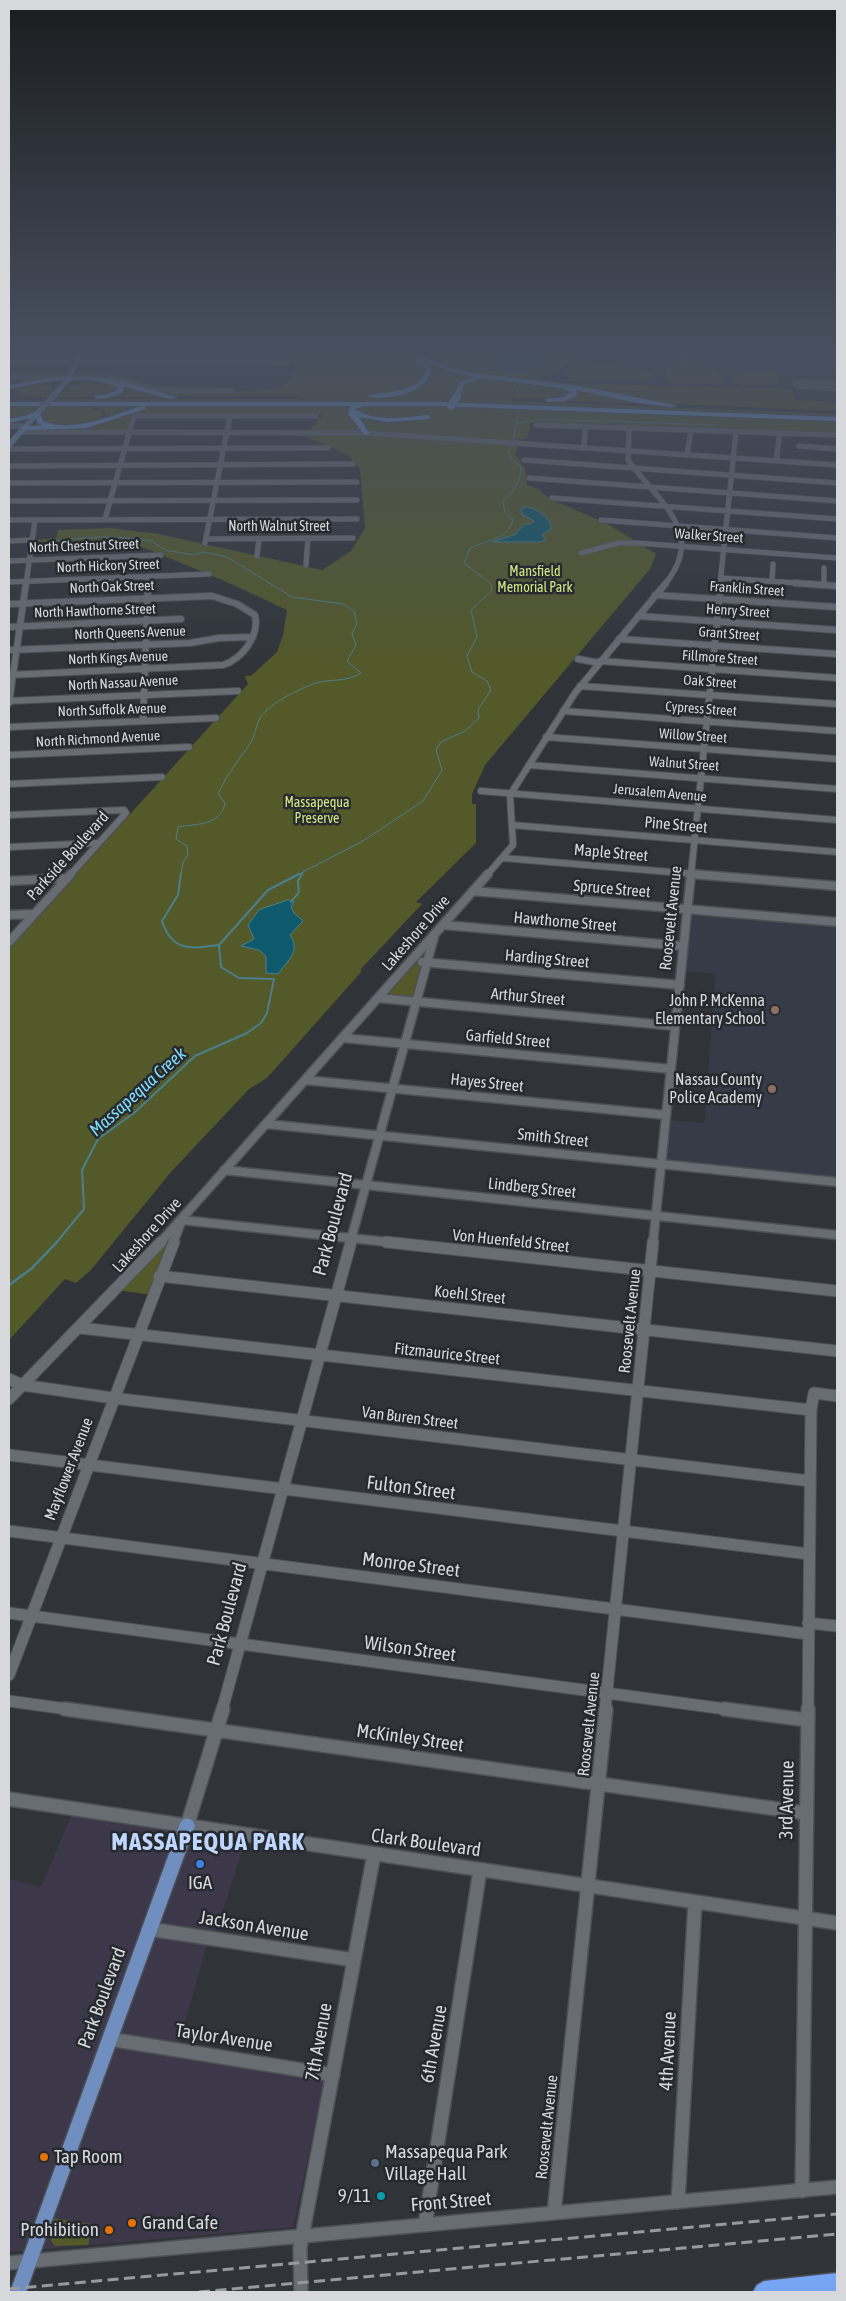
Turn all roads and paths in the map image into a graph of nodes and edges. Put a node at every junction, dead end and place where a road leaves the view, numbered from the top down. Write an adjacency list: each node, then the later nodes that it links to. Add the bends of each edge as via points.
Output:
1 (121, 461): 8 (street)
2 (221, 461): 9 (street)
3 (543, 461): 12 (street)
4 (629, 461): 12 (street)
5 (734, 461): 13 (street, Roosevelt Avenue)
6 (781, 461): 11 (street)
7 (353, 464): 9 (street)
8 (120, 465): 9 (street); 10 (street); 18 (street)
9 (220, 465): 15 (street)
10 (9, 466)
11 (837, 466)
12 (633, 468): 13 (street); 20 (street)
13 (732, 475): 19 (street); 21 (street, Roosevelt Avenue)
14 (529, 478): 20 (street)
15 (217, 482): 16 (street); 18 (street); 23 (street)
16 (356, 482)
17 (9, 483): 18 (street)
18 (115, 483): 26 (street)
19 (837, 483)
20 (648, 487): 21 (street); 28 (street)
21 (730, 493): 27 (street); 29 (street, Roosevelt Avenue)
22 (552, 498): 28 (street)
23 (214, 500): 24 (street); 26 (street); 30 (street)
24 (356, 500)
25 (9, 501): 26 (street)
26 (110, 501): 35 (street)
27 (837, 501)
28 (664, 506): 29 (street); 37 (street)
29 (728, 511): 32 (street); 38 (street, Roosevelt Avenue)
30 (210, 519): 31 (street); 35 (street); 39 (street, North Walnut Street, via 206,541)
31 (357, 519)
32 (837, 519)
33 (9, 520): 34 (street)
34 (35, 520): 35 (street); 43 (street)
35 (105, 520)
36 (601, 520): 37 (street)
37 (677, 526): 38 (street); 45 (street)
38 (726, 530): 42 (street); 46 (street, Roosevelt Avenue)
39 (260, 538): 40 (street, North Walnut Street); 49 (street)
40 (308, 538): 41 (street, North Walnut Street); 54 (street)
41 (353, 538)
42 (837, 538)
43 (32, 540): 44 (street); 51 (street)
44 (9, 541)
45 (682, 546): 46 (street, Walker Street); 47 (street, Walker Street, via 628,543); 64 (street, via 676,571)
46 (724, 550): 50 (street, Walker Street); 58 (street, Roosevelt Avenue)
47 (580, 553)
48 (161, 555): 51 (street, North Chestnut Street)
49 (257, 556)
50 (837, 558)
51 (29, 560): 52 (street, North Chestnut Street); 59 (street)
52 (9, 561)
53 (773, 564): 60 (street)
54 (306, 565)
55 (824, 568): 62 (street)
56 (209, 574): 57 (street, North Hickory Street)
57 (148, 577): 59 (street, North Hickory Street); 65 (street)
58 (721, 578): 60 (street); 66 (street, Roosevelt Avenue)
59 (26, 581): 61 (street, North Hickory Street); 67 (street)
60 (772, 581): 62 (street)
61 (9, 582)
62 (824, 585): 63 (street)
63 (837, 586)
64 (655, 595): 66 (street, Franklin Street); 70 (street)
65 (148, 598): 67 (street, North Oak Street); 72 (street); 77 (street, North Oak Street, via 216,597 242,606 255,615)
66 (719, 600): 69 (street, Franklin Street); 73 (street, Roosevelt Avenue)
67 (23, 603): 68 (street, North Oak Street); 74 (street)
68 (9, 604)
69 (837, 607)
70 (638, 616): 73 (street, Henry Street); 78 (street)
71 (181, 620): 72 (street, North Hawthorne Street)
72 (147, 621): 74 (street, North Hawthorne Street); 79 (street)
73 (717, 622): 76 (street, Henry Street); 80 (street, Roosevelt Avenue)
74 (20, 626): 75 (street, North Hawthorne Street); 82 (street)
75 (9, 627)
76 (837, 630)
77 (252, 638): 79 (street, North Queens Avenue); 86 (street, North Kings Avenue, via 246,651 228,664)
78 (619, 639): 80 (street, Grant Street); 85 (street)
79 (146, 644): 82 (street, North Queens Avenue); 86 (street)
80 (714, 645): 83 (street, Grant Street); 87 (street, Roosevelt Avenue)
81 (9, 650): 82 (street, North Queens Avenue)
82 (16, 650): 88 (street)
83 (837, 654)
84 (578, 659): 85 (street, Fillmore Street)
85 (600, 662): 87 (street, Fillmore Street); 90 (street)
86 (145, 669): 88 (street, North Kings Avenue); 92 (street)
87 (712, 670): 89 (street, Fillmore Street); 93 (street, Roosevelt Avenue)
88 (10, 675): 94 (street)
89 (837, 678)
90 (580, 686): 93 (street, Oak Street); 96 (street)
91 (238, 690): 92 (street, North Nassau Avenue)
92 (144, 694): 94 (street, North Nassau Avenue); 98 (street)
93 (709, 695): 95 (street, Oak Street); 99 (street, Roosevelt Avenue)
94 (9, 701)
95 (837, 704)
96 (563, 711): 99 (street, Cypress Street); 102 (street)
97 (216, 718): 98 (street, North Suffolk Avenue)
98 (144, 721): 100 (street, North Suffolk Avenue)
99 (707, 722): 101 (street, Cypress Street); 104 (street, Roosevelt Avenue)
100 (9, 727)
101 (837, 731)
102 (546, 737): 104 (street, Willow Street); 107 (street)
103 (189, 747): 105 (street, North Richmond Avenue)
104 (704, 749): 106 (street, Willow Street); 109 (street, Roosevelt Avenue)
105 (9, 755)
106 (837, 759)
107 (528, 765): 109 (street, Walnut Street); 113 (street)
108 (162, 777): 110 (street)
109 (701, 778): 111 (street, Walnut Street); 114 (street, Roosevelt Avenue)
110 (9, 784)
111 (837, 789)
112 (481, 791): 113 (street, Jerusalem Avenue)
113 (511, 793): 114 (street, Jerusalem Avenue); 118 (street, Lakeshore Drive)
114 (698, 808): 117 (street, Jerusalem Avenue); 119 (street, Roosevelt Avenue)
115 (124, 810): 116 (street); 120 (street, Parkside Boulevard, via 124,815)
116 (9, 815)
117 (837, 820)
118 (512, 825): 119 (street, Pine Street); 123 (street, Lakeshore Drive, via 513,845)
119 (694, 840): 122 (street, Pine Street); 124 (street, Roosevelt Avenue)
120 (97, 843): 121 (street); 125 (street, Parkside Boulevard)
121 (9, 847)
122 (837, 852)
123 (502, 858): 124 (street, Maple Street); 128 (street, Lakeshore Drive)
124 (691, 874): 127 (street, Maple Street); 129 (street, Roosevelt Avenue)
125 (66, 878): 126 (street); 130 (street, Parkside Boulevard)
126 (9, 881)
127 (837, 886)
128 (474, 891): 129 (street, Spruce Street); 133 (street, Lakeshore Drive)
129 (687, 909): 132 (street, Spruce Street); 136 (street, Roosevelt Avenue)
130 (34, 914): 131 (street); 135 (street, Parkside Boulevard)
131 (9, 915)
132 (837, 922)
133 (444, 925): 134 (street, Lakeshore Drive); 136 (street, Hawthorne Street)
134 (434, 935): 137 (street, Lakeshore Drive); 138 (street, Park Boulevard)
135 (9, 942)
136 (684, 946): 139 (street, Roosevelt Avenue)
137 (412, 961): 138 (street, Harding Street); 140 (street, Lakeshore Drive)
138 (427, 962): 139 (street, Harding Street); 141 (street, Park Boulevard)
139 (680, 985): 142 (street, Roosevelt Avenue)
140 (378, 998): 141 (street, Arthur Street); 143 (street, Lakeshore Drive)
141 (416, 1002): 142 (street, Arthur Street); 144 (street, Park Boulevard)
142 (675, 1026): 145 (street, Roosevelt Avenue)
143 (343, 1038): 144 (street, Garfield Street); 146 (street, Lakeshore Drive)
144 (405, 1044): 145 (street, Garfield Street); 147 (street, Park Boulevard)
145 (671, 1070): 148 (street, Roosevelt Avenue)
146 (305, 1080): 147 (street, Hayes Street); 149 (street, Lakeshore Drive)
147 (393, 1088): 148 (street, Hayes Street); 150 (street, Park Boulevard)
148 (666, 1115): 151 (street, Roosevelt Avenue)
149 (266, 1124): 150 (street, Smith Street); 152 (street, Lakeshore Drive)
150 (380, 1136): 151 (street, Smith Street); 154 (street, Park Boulevard)
151 (661, 1164): 153 (street, Smith Street); 155 (street, Roosevelt Avenue)
152 (224, 1170): 154 (street, Lindberg Street); 156 (street, Lakeshore Drive)
153 (837, 1182)
154 (366, 1186): 155 (street, Lindberg Street); 158 (street, Park Boulevard)
155 (656, 1216): 157 (street, Lindberg Street); 159 (street, Roosevelt Avenue)
156 (182, 1220): 158 (street, Von Huenfeld Street); 160 (street); 163 (street, Lakeshore Drive)
157 (837, 1235)
158 (352, 1239): 159 (street, Von Huenfeld Street); 162 (street, Park Boulevard)
159 (650, 1271): 161 (street, Von Huenfeld Street); 164 (street, Roosevelt Avenue)
160 (159, 1276): 162 (street, Koehl Street); 165 (street, Mayflower Avenue)
161 (837, 1291)
162 (336, 1295): 164 (street, Koehl Street); 167 (street, Park Boulevard)
163 (80, 1328): 165 (street, Fitzmaurice Street); 169 (street, Lakeshore Drive)
164 (644, 1330): 166 (street, Koehl Street); 170 (street, Roosevelt Avenue)
165 (137, 1334): 167 (street, Fitzmaurice Street); 172 (street, Mayflower Avenue)
166 (837, 1351)
167 (319, 1355): 170 (street, Fitzmaurice Street); 175 (street, Park Boulevard)
168 (9, 1380): 169 (street, Van Buren Street)
169 (22, 1386): 172 (street, Van Buren Street); 173 (street, Lakeshore Drive)
170 (638, 1391): 174 (street, Fitzmaurice Street); 177 (street, Roosevelt Avenue)
171 (837, 1396): 174 (street, via 814,1394)
172 (113, 1398): 175 (street, Van Buren Street); 178 (street, Mayflower Avenue)
173 (9, 1399)
174 (810, 1410): 179 (street, 3rd Avenue)
175 (302, 1420): 177 (street, Van Buren Street); 180 (street, Park Boulevard)
176 (9, 1456): 178 (street, Fulton Street)
177 (631, 1460): 179 (street, Van Buren Street); 182 (street, Roosevelt Avenue)
178 (88, 1465): 180 (street, Fulton Street); 183 (street, Mayflower Avenue)
179 (810, 1481): 184 (street, 3rd Avenue)
180 (283, 1490): 182 (street, Fulton Street); 185 (street, Park Boulevard)
181 (9, 1531): 183 (street, Monroe Street)
182 (624, 1532): 184 (street, Fulton Street); 186 (street, Roosevelt Avenue)
183 (60, 1538): 185 (street, Monroe Street); 188 (street, Mayflower Avenue)
184 (809, 1554): 190 (street, 3rd Avenue)
185 (263, 1564): 186 (street, Monroe Street); 191 (street, Park Boulevard)
186 (616, 1609): 190 (street, Monroe Street); 193 (street, Roosevelt Avenue)
187 (9, 1613): 188 (street, Wilson Street)
188 (31, 1616): 191 (street, Wilson Street); 192 (street, Mayflower Avenue)
189 (837, 1626): 190 (street, Monroe Street)
190 (808, 1628): 195 (street, 3rd Avenue)
191 (241, 1644): 193 (street, Wilson Street); 196 (street, Park Boulevard)
192 (9, 1675)
193 (607, 1693): 195 (street, Wilson Street); 197 (street, Roosevelt Avenue)
194 (9, 1701): 196 (street, McKinley Street)
195 (807, 1720): 199 (street, 3rd Avenue)
196 (217, 1730): 197 (street, McKinley Street); 200 (street, Park Boulevard)
197 (598, 1784): 199 (street, McKinley Street); 203 (street, Roosevelt Avenue)
198 (9, 1799): 200 (street, Clark Boulevard)
199 (806, 1813): 205 (street, 3rd Avenue)
200 (186, 1826): 201 (street, Clark Boulevard); 207 (main road, Park Boulevard)
201 (374, 1854): 202 (street, Clark Boulevard); 208 (street, 7th Avenue)
202 (480, 1870): 203 (street, Clark Boulevard); 215 (street, 6th Avenue)
203 (587, 1886): 204 (street, Clark Boulevard); 214 (street, Roosevelt Avenue)
204 (696, 1902): 205 (street, Clark Boulevard); 213 (street, 4th Avenue)
205 (805, 1919): 206 (street, Clark Boulevard); 212 (street, 3rd Avenue)
206 (837, 1924)
207 (149, 1929): 208 (street, Jackson Avenue); 209 (main road, Park Boulevard)
208 (354, 1960): 210 (street, 7th Avenue)
209 (109, 2039): 210 (street, Taylor Avenue); 217 (main road, Park Boulevard)
210 (333, 2075): 216 (street, 7th Avenue)
211 (837, 2187): 212 (street, Front Street)
212 (802, 2190): 213 (street, Front Street)
213 (678, 2202): 214 (street, Front Street)
214 (554, 2213): 215 (street, Front Street)
215 (425, 2225): 216 (street, Front Street)
216 (302, 2236): 217 (street, Front Street); 221 (street, 7th Avenue)
217 (28, 2261): 218 (street, Front Street); 220 (main road, Park Boulevard)
218 (9, 2263)
219 (837, 2284): 222 (highway)
220 (18, 2292)
221 (301, 2292)
222 (764, 2292)

